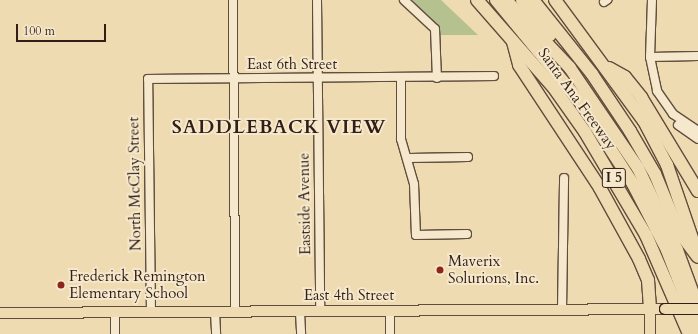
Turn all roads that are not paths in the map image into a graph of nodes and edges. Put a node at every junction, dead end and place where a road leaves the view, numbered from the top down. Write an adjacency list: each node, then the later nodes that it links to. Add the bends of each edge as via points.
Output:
1 (233, 0): 20 (street)
2 (317, 0): 21 (street, Eastside Avenue)
3 (404, 0): 18 (street, via 435,29)
4 (477, 0): 11 (highway, Santa Ana Freeway / I 5)
5 (496, 0): 41 (highway, Santa Ana Freeway / I 5, via 580,102 633,184 667,250)
6 (506, 0): 14 (highway)
7 (522, 0): 14 (highway)
8 (533, 0): 28 (highway, Santa Ana Freeway / I 5, via 592,74 630,131 655,174 679,232)
9 (555, 0): 15 (highway, Santa Ana Freeway / I 5)
10 (652, 0): 13 (street)
11 (512, 38): 32 (highway, via 520,65 600,188 639,259 648,280); 47 (highway, Santa Ana Freeway / I 5, via 558,95 620,187 650,241)
12 (698, 56): 13 (street)
13 (650, 57): 22 (street, via 657,91 673,114)
14 (572, 66): 29 (highway, via 641,166); 30 (highway, via 638,168 677,250)
15 (606, 66): 26 (highway, via 625,77 641,98 680,156); 28 (highway, Santa Ana Freeway / I 5, via 644,121 667,165)
16 (494, 76): 18 (street, East 6th Street)
17 (400, 78): 18 (street, East 6th Street); 21 (street, East 6th Street); 24 (street, via 401,139)
18 (436, 78)
19 (148, 79): 20 (street, East 6th Street); 34 (street, North McClay Street)
20 (233, 79): 21 (street, East 6th Street); 36 (street)
21 (317, 79): 38 (street, Eastside Avenue)
22 (695, 134)
23 (468, 157): 24 (street)
24 (409, 158): 27 (street, via 416,235)
25 (564, 178): 31 (street)
26 (698, 191)
27 (467, 234)
28 (698, 258)
29 (698, 288)
30 (698, 308): 32 (main road, East 4th Street, bridge)
31 (562, 310): 32 (main road, East 4th Street); 33 (main road, East 4th Street)
32 (650, 310): 46 (main road)
33 (390, 311): 38 (main road, East 4th Street); 45 (street)
34 (151, 312): 35 (main road, East 4th Street); 40 (main road, East 4th Street)
35 (215, 312): 36 (main road, East 4th Street); 43 (street)
36 (235, 312): 37 (main road, East 4th Street)
37 (300, 312): 38 (main road, East 4th Street); 44 (street)
38 (320, 312)
39 (0, 313): 40 (main road, East 4th Street)
40 (115, 313): 42 (street)
41 (698, 331): 47 (highway)
42 (115, 334)
43 (216, 334)
44 (301, 334)
45 (390, 334)
46 (650, 334)
47 (690, 334)

